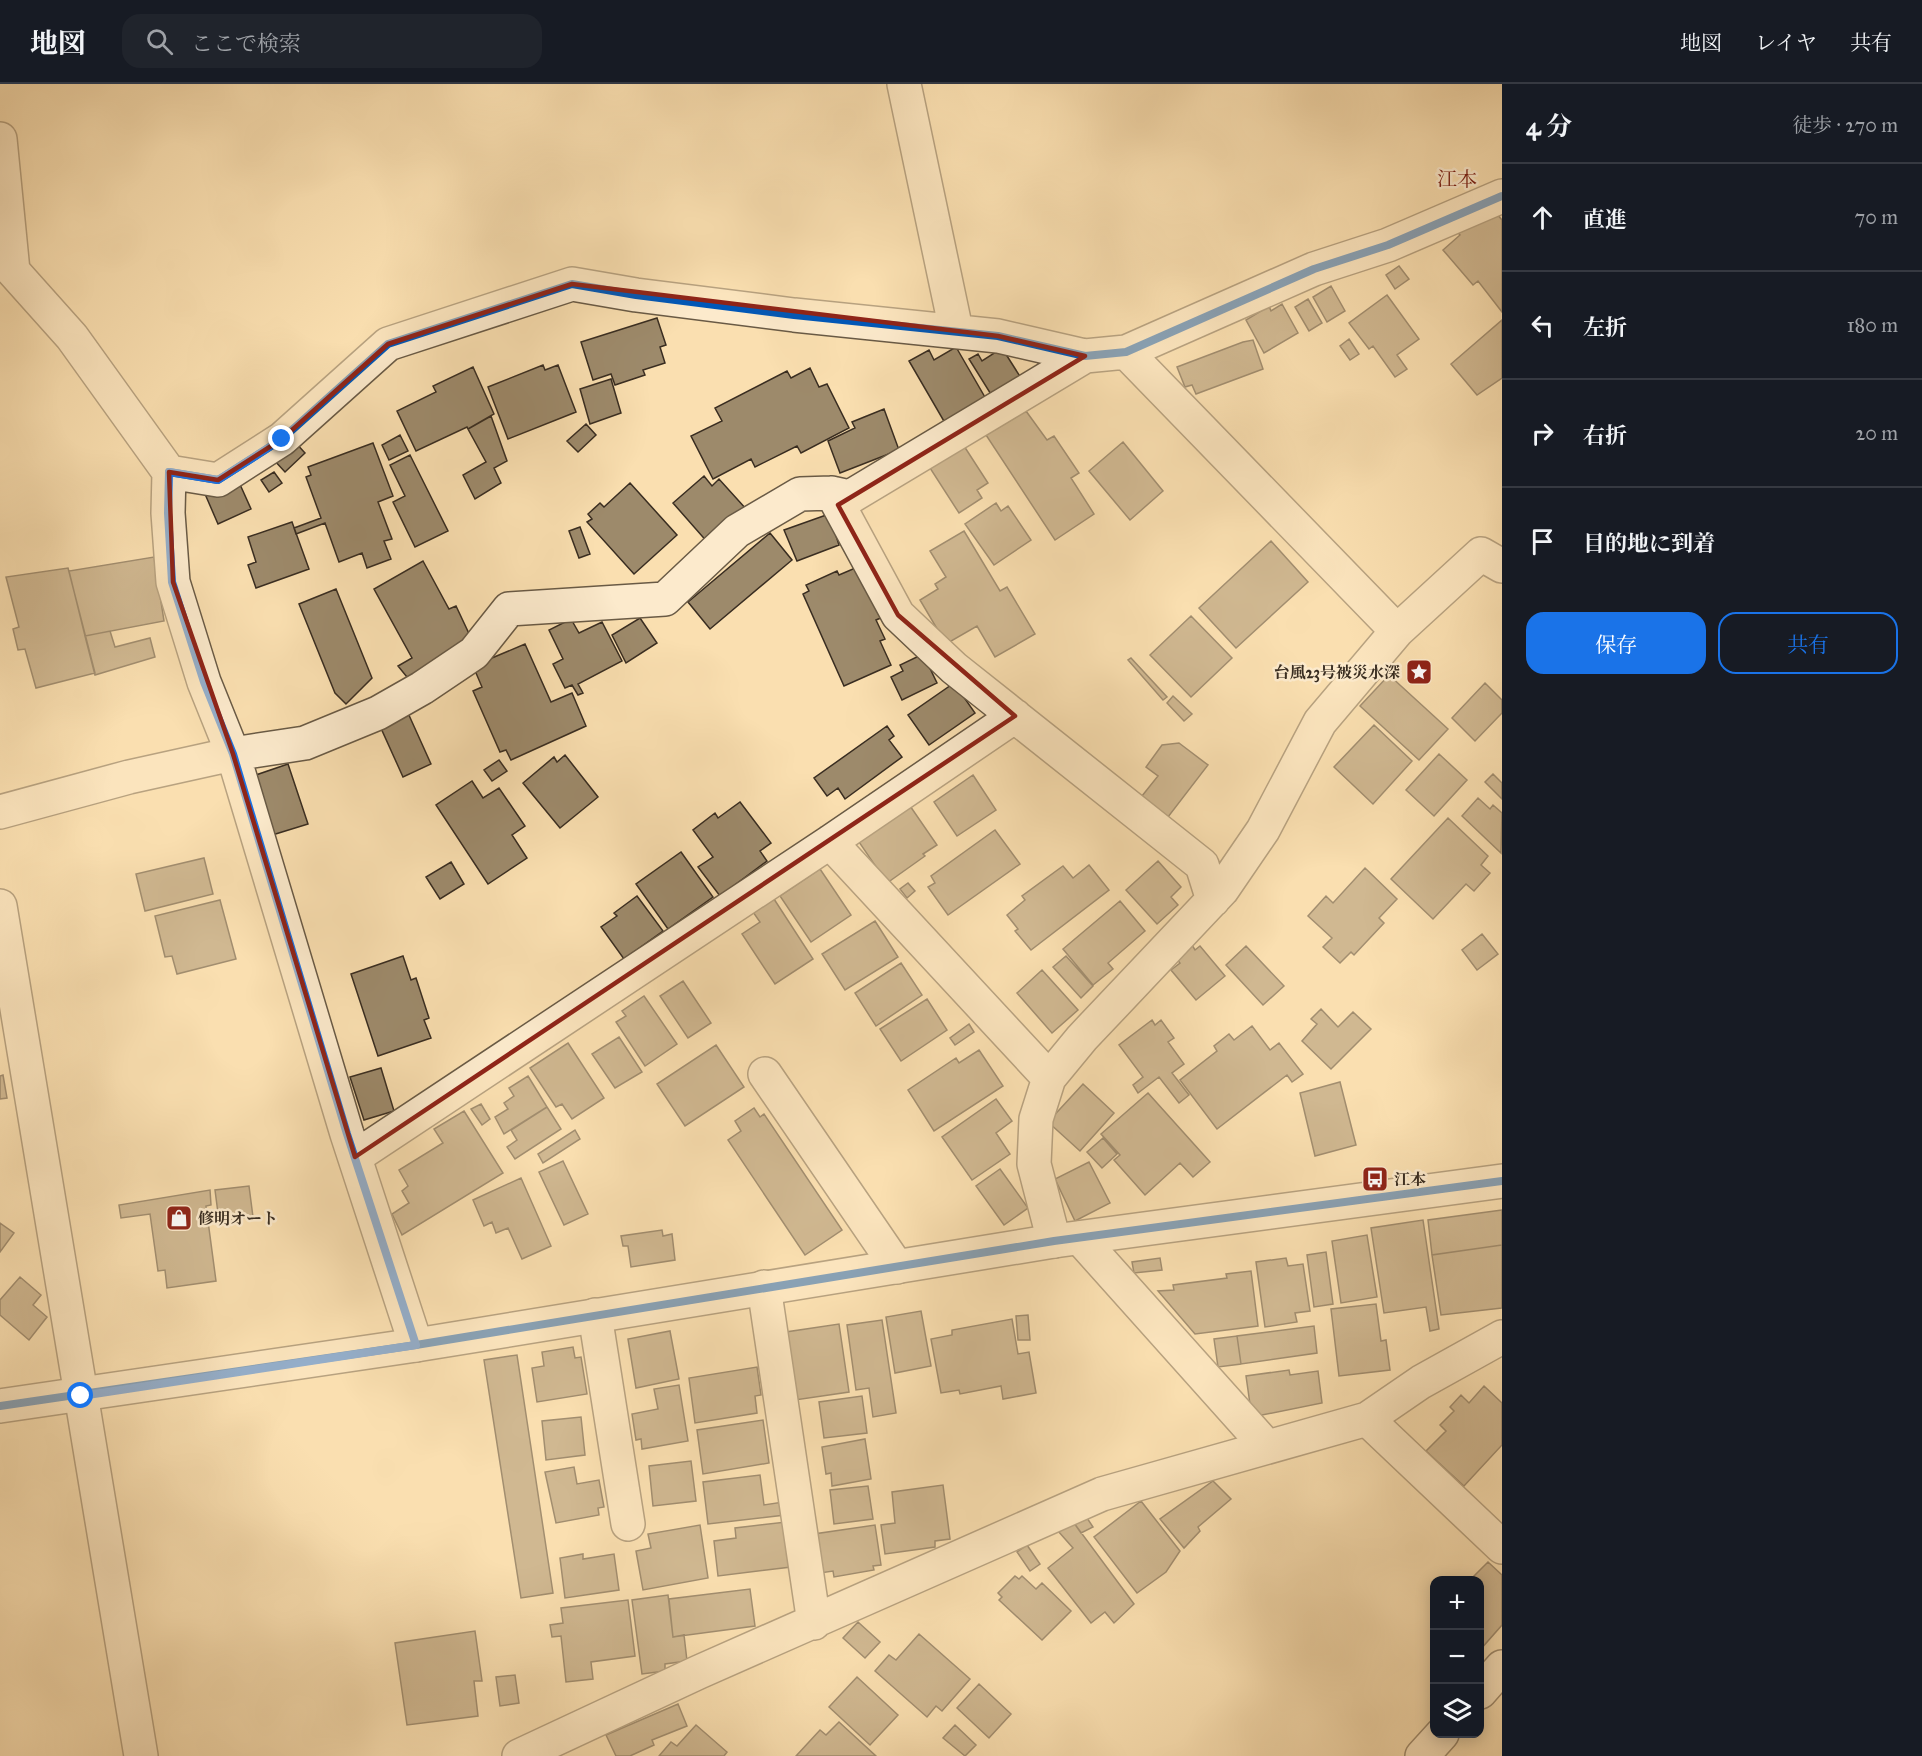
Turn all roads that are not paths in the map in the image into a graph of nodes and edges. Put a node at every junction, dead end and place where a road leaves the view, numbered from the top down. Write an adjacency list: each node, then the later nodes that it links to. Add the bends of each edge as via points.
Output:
1 (904, 84): 5 (street)
2 (0, 139): 4 (street)
3 (1502, 196): 6 (street, via 1388,245 1314,269)
4 (6, 272): 8 (street, via 72,337)
5 (956, 330): 7 (street); 8 (street, via 794,315 572,284 388,344 282,439 218,480)
6 (1126, 352): 7 (street); 11 (street)
7 (1085, 356): 9 (street, via 850,498)
8 (169, 472): 13 (street, via 172,582 204,682)
9 (832, 493): 12 (street, via 898,615 954,668); 13 (street, via 800,494 737,531 665,599 509,609 474,653 378,713 304,743)
10 (1502, 566): 11 (street, via 1481,554)
11 (1397, 631): 16 (street, via 1320,722 1263,830)
12 (1015, 716): 15 (street); 16 (street, via 1202,865)
13 (233, 754): 14 (street); 20 (street)
14 (0, 812)
15 (830, 843): 19 (street); 20 (street)
16 (1213, 900): 19 (street)
17 (0, 906): 28 (street)
18 (765, 1074): 23 (street)
19 (1049, 1078): 22 (street, via 1036,1119 1034,1164)
20 (355, 1157): 27 (street)
21 (1502, 1180): 22 (street)
22 (1067, 1239): 23 (street); 31 (street)
23 (897, 1267): 24 (street)
24 (764, 1287): 25 (street); 34 (street)
25 (595, 1315): 27 (street); 32 (street)
26 (1502, 1337): 30 (street, via 1421,1382)
27 (416, 1345): 28 (street)
28 (81, 1396): 29 (street); 39 (street)
29 (0, 1406)
30 (1367, 1419): 31 (street); 33 (street)
31 (1267, 1447): 34 (street, via 1102,1494)
32 (628, 1524)
33 (1502, 1546)
34 (814, 1623): 38 (street, via 699,1672)
35 (1502, 1667): 36 (street)
36 (1484, 1687)
37 (1438, 1738): 41 (street)
38 (568, 1748): 40 (street)
39 (141, 1756)
40 (519, 1756)
41 (1422, 1756)

